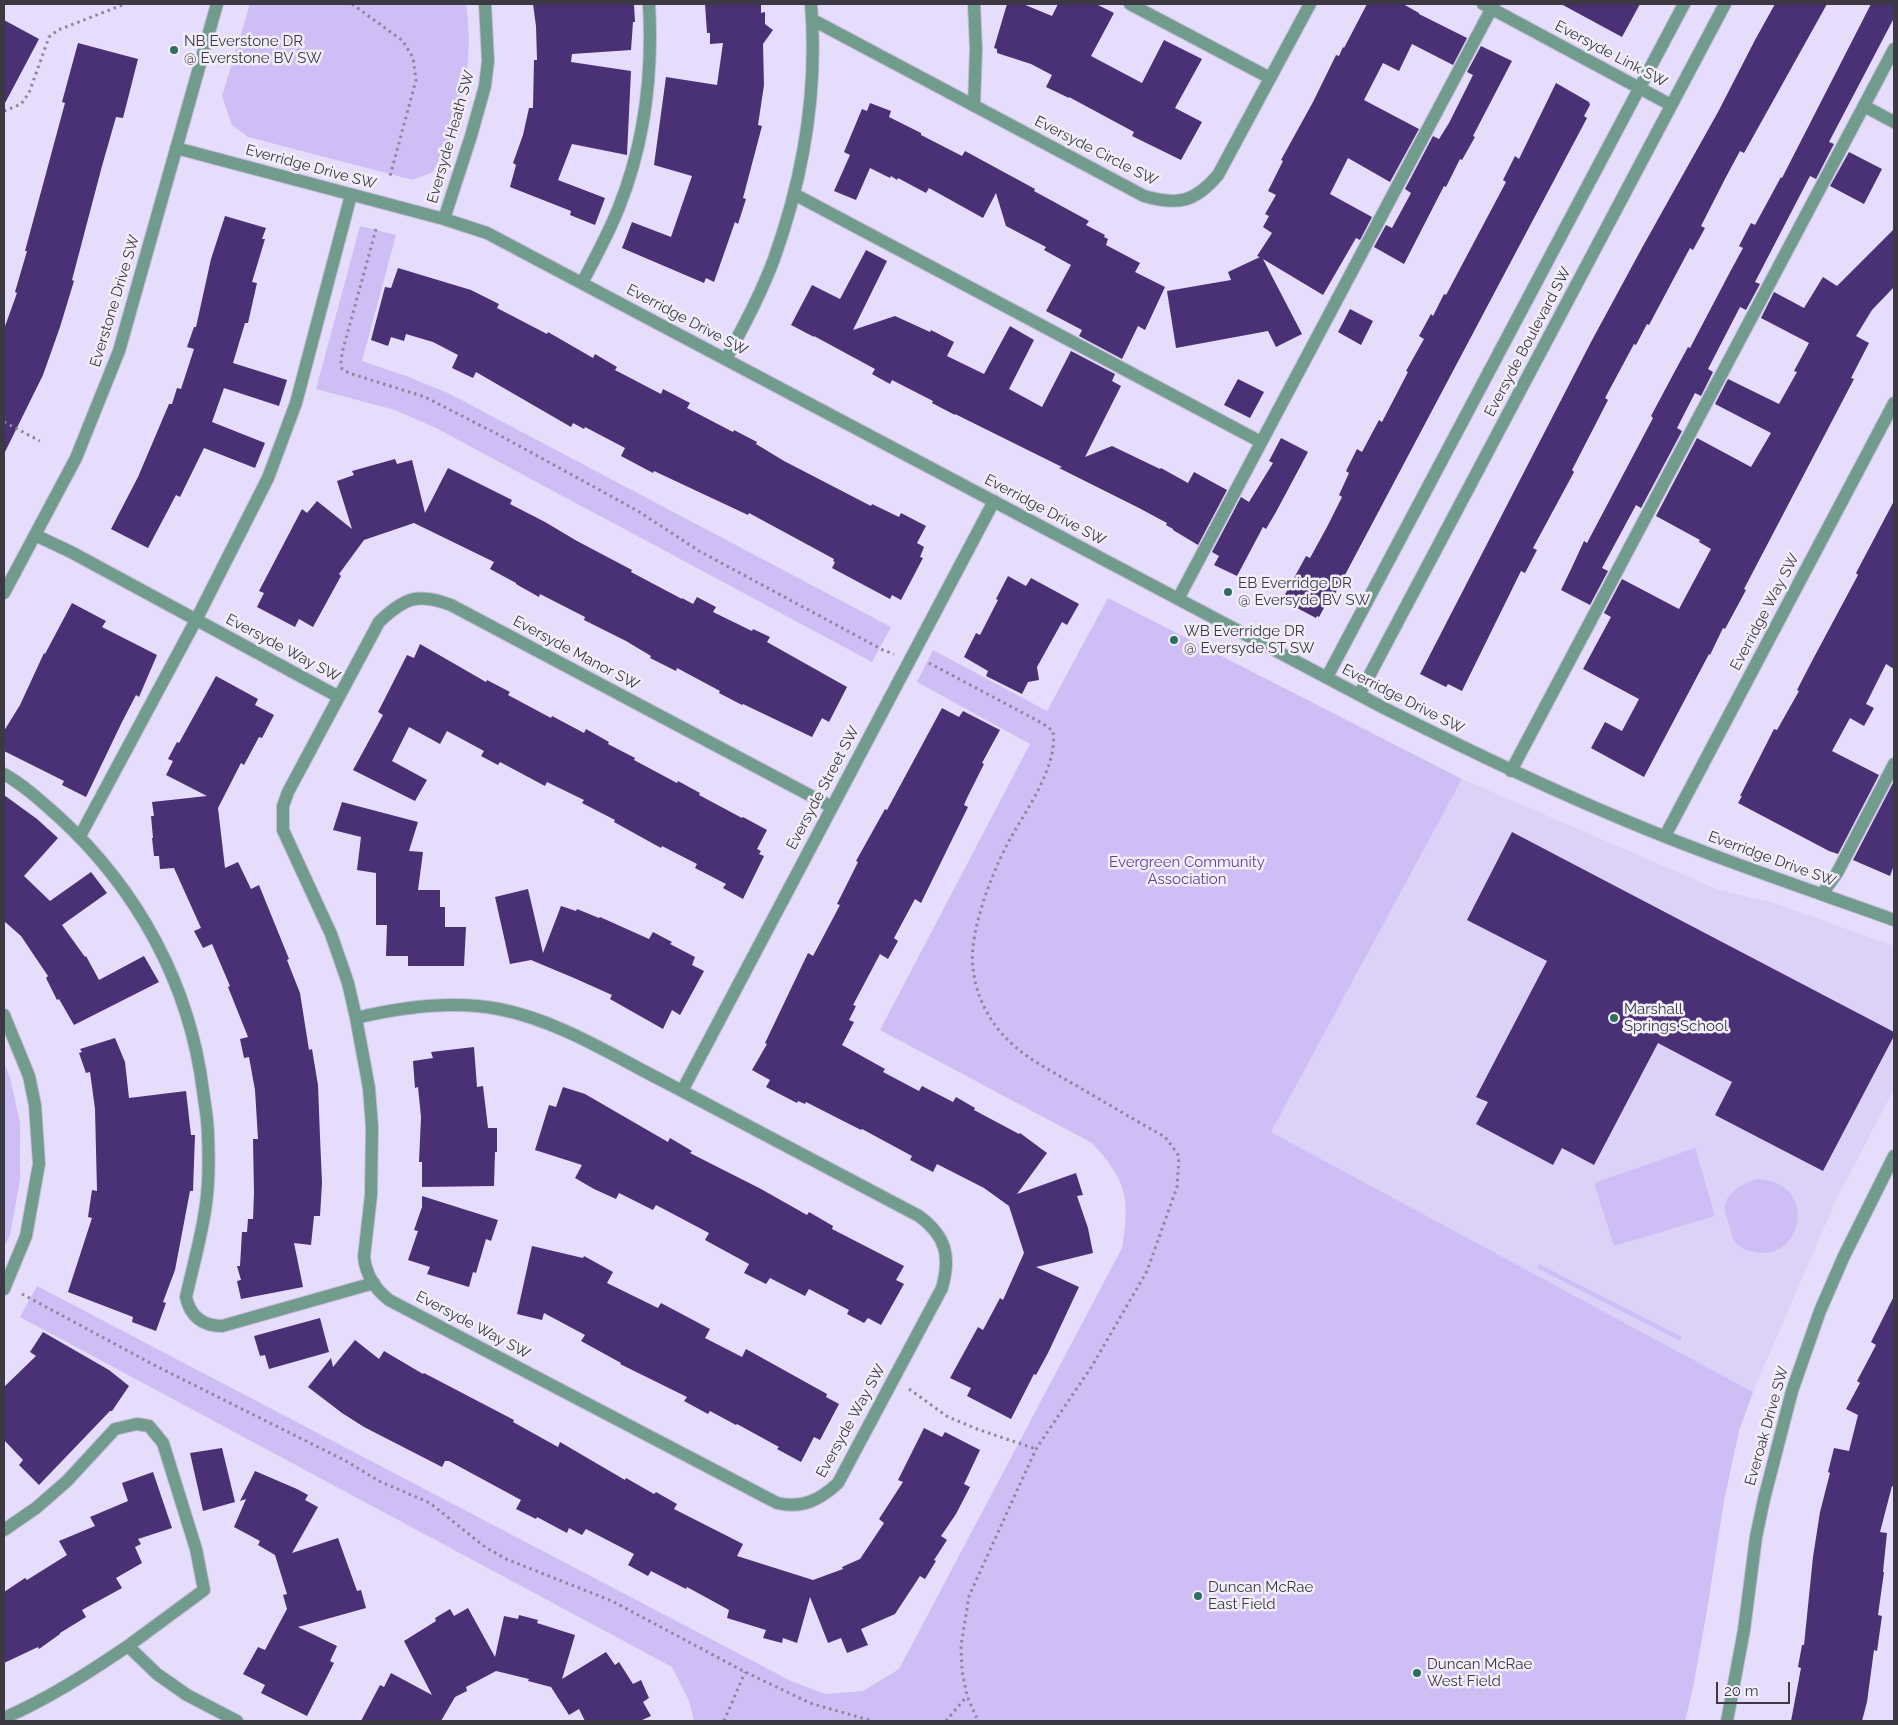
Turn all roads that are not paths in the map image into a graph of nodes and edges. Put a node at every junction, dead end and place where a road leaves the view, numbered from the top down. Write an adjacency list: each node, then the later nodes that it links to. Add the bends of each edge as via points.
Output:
1 (216, 4): 19 (street, Everstone Drive SW)
2 (485, 4): 22 (street, Eversyde Heath SW, via 488,61 485,86)
3 (649, 4): 23 (street, via 650,78 634,162 619,208)
4 (811, 4): 11 (street)
5 (974, 4): 15 (street)
6 (1130, 4): 13 (street)
7 (1310, 4): 13 (street, Eversyde Circle SW)
8 (1684, 4): 14 (street, Eversyde Boulevard SW)
9 (1725, 4): 16 (street, Eversyde Boulevard SW)
10 (1489, 5): 14 (street, Eversyde Link SW); 26 (street)
11 (813, 20): 15 (street, Eversyde Circle SW); 20 (street, via 810,103)
12 (1894, 49): 17 (street)
13 (1270, 78): 15 (street, Eversyde Circle SW, via 1218,175 1194,197 1177,202 1144,196)
14 (1640, 87): 16 (street, Eversyde Link SW); 32 (street, Eversyde Boulevard SW)
15 (974, 105)
16 (1671, 105): 33 (street, Eversyde Boulevard SW)
17 (1864, 106): 18 (street); 36 (street)
18 (1894, 122)
19 (176, 148): 21 (street, Everridge Drive SW); 28 (street, Everstone Drive SW, via 119,351 76,458)
20 (794, 194): 24 (street, via 773,260); 26 (street)
21 (351, 195): 22 (street, Everridge Drive SW); 31 (street, via 296,403 268,478)
22 (444, 219): 23 (street, Everridge Drive SW, via 487,233)
23 (582, 283): 24 (street, Everridge Drive SW)
24 (726, 359): 27 (street, Everridge Drive SW)
25 (1894, 403): 40 (street, Everridge Way SW)
26 (1261, 442): 30 (street)
27 (994, 501): 30 (street, Everridge Drive SW); 38 (street, Eversyde Street SW)
28 (35, 535): 29 (street, Everstone Drive SW); 31 (street, Eversyde Way SW)
29 (4, 593)
30 (1178, 599): 32 (street, Everridge Drive SW)
31 (196, 620): 34 (street, Eversyde Way SW); 39 (street)
32 (1327, 677): 33 (street, Everridge Drive SW)
33 (1359, 694): 36 (street, Everridge Drive SW)
34 (339, 697): 38 (street, Eversyde Manor SW, via 379,622 404,601 436,599); 44 (street, Eversyde Way SW, via 288,792 282,815 286,838 331,934)
35 (1894, 764): 41 (street, via 1837,873)
36 (1511, 771): 40 (street, Everridge Drive SW)
37 (4, 774): 39 (street, via 38,798)
38 (832, 807): 45 (street, Eversyde Street SW)
39 (80, 836): 47 (street, via 120,884 150,928 171,971 201,1070 208,1134 206,1204 186,1297 191,1311 203,1323 222,1326)
40 (1665, 836): 41 (street, Everridge Drive SW)
41 (1822, 894): 42 (street, Everridge Drive SW)
42 (1894, 920)
43 (4, 1015): 48 (street, via 29,1076 35,1105 39,1164 26,1236)
44 (356, 1018): 45 (street, Eversyde Way SW, via 389,1010 437,1005 506,1011 551,1024); 47 (street, Eversyde Way SW, via 369,1088 372,1127 364,1257)
45 (682, 1090): 47 (street, Eversyde Way SW, via 919,1216 943,1242 947,1258 942,1288 838,1483 818,1499 795,1505 776,1503 390,1300)
46 (1894, 1156): 53 (street, Everoak Drive SW, via 1820,1311 1790,1399 1756,1537 1744,1630)
47 (374, 1283)
48 (5, 1287)
49 (4, 1530): 50 (street, via 60,1486 114,1429 137,1424 149,1426 163,1444 196,1549 204,1590)
50 (128, 1646): 51 (street, via 27,1708); 52 (street, via 157,1674 180,1690)
51 (4, 1718)
52 (237, 1721)
53 (1726, 1721)

